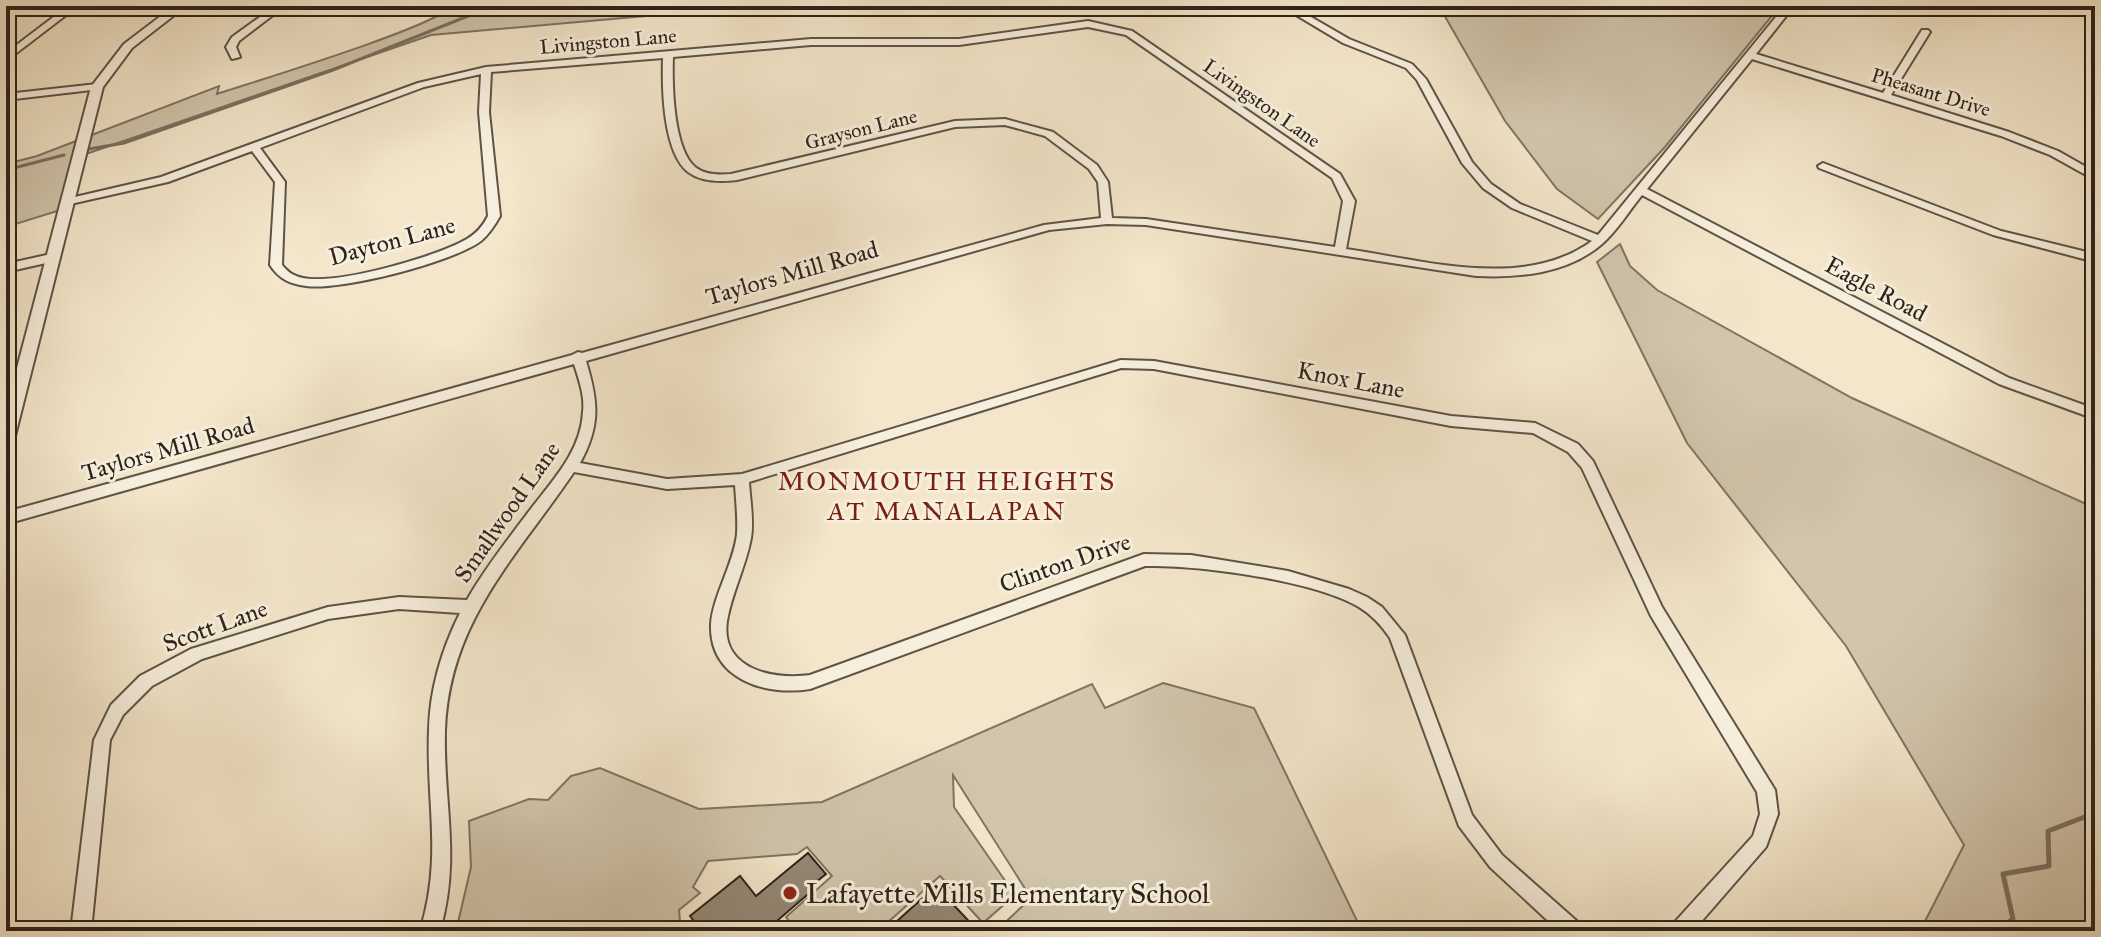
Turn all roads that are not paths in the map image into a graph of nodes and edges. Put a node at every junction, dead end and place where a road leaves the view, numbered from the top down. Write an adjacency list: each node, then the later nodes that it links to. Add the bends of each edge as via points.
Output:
1 (74, 6): 12 (street)
2 (181, 6): 14 (street, via 128,46)
3 (281, 6): 11 (street, via 235,39)
4 (1285, 6): 23 (street, via 1336,36 1409,66 1481,181 1516,206)
5 (1790, 6): 10 (street, Taylors Mill Road)
6 (2078, 6): 7 (street)
7 (2095, 9)
8 (1925, 32): 16 (street)
9 (668, 54): 13 (street, Livingston Lane); 22 (street, Grayson Lane, via 666,92 683,159 696,172 737,177 955,124 1005,122 1049,134 1093,167 1103,182); 24 (street, Livingston Lane, via 831,41 971,41 1088,24 1120,28 1336,176 1349,201)
10 (1751, 55): 16 (street, Pheasant Drive); 20 (street, Taylors Mill Road)
11 (235, 57)
12 (6, 58)
13 (486, 70): 17 (street, Livingston Lane, via 421,85); 17 (street, Dayton Lane, via 484,112 494,216 477,238 449,252 328,282 286,277 276,265 280,182)
14 (97, 87): 15 (street); 21 (street)
15 (6, 97)
16 (1885, 97): 19 (street, Pheasant Drive, via 2025,141)
17 (254, 147): 21 (street, Livingston Lane, via 164,180)
18 (1823, 166): 26 (street, via 1997,233)
19 (2095, 177)
20 (1642, 191): 23 (street, Taylors Mill Road); 29 (street, Eagle Road, via 2004,381)
21 (66, 202): 25 (street)
22 (1107, 221): 24 (street, Taylors Mill Road, via 1180,224); 28 (street, Taylors Mill Road, via 1009,235)
23 (1600, 240): 24 (street, Taylors Mill Road, via 1563,263 1505,273)
24 (1340, 251)
25 (51, 258): 27 (street); 30 (street)
26 (2095, 258)
27 (6, 268)
28 (578, 356): 31 (street, Smallwood Lane, via 591,413); 33 (street, Taylors Mill Road)
29 (2095, 414)
30 (6, 440)
31 (570, 466): 32 (street, Knox Lane, via 667,484); 34 (street, Smallwood Lane)
32 (742, 479): 37 (street, Clinton Drive, via 744,536 719,636 735,668 766,684 810,682 1144,560 1199,561 1331,589 1362,601 1397,635 1465,820 1496,861); 38 (street, Knox Lane, via 1121,364 1154,365 1451,421 1513,424 1547,432 1588,465 1656,611 1766,790 1769,814 1760,841)
33 (6, 518)
34 (471, 607): 35 (street, Scott Lane, via 399,603 328,613 197,654 146,681 117,710 102,740); 36 (street, Smallwood Lane, via 453,647 438,713 444,875)
35 (81, 931)
36 (430, 931)
37 (1573, 931)
38 (1680, 931)

